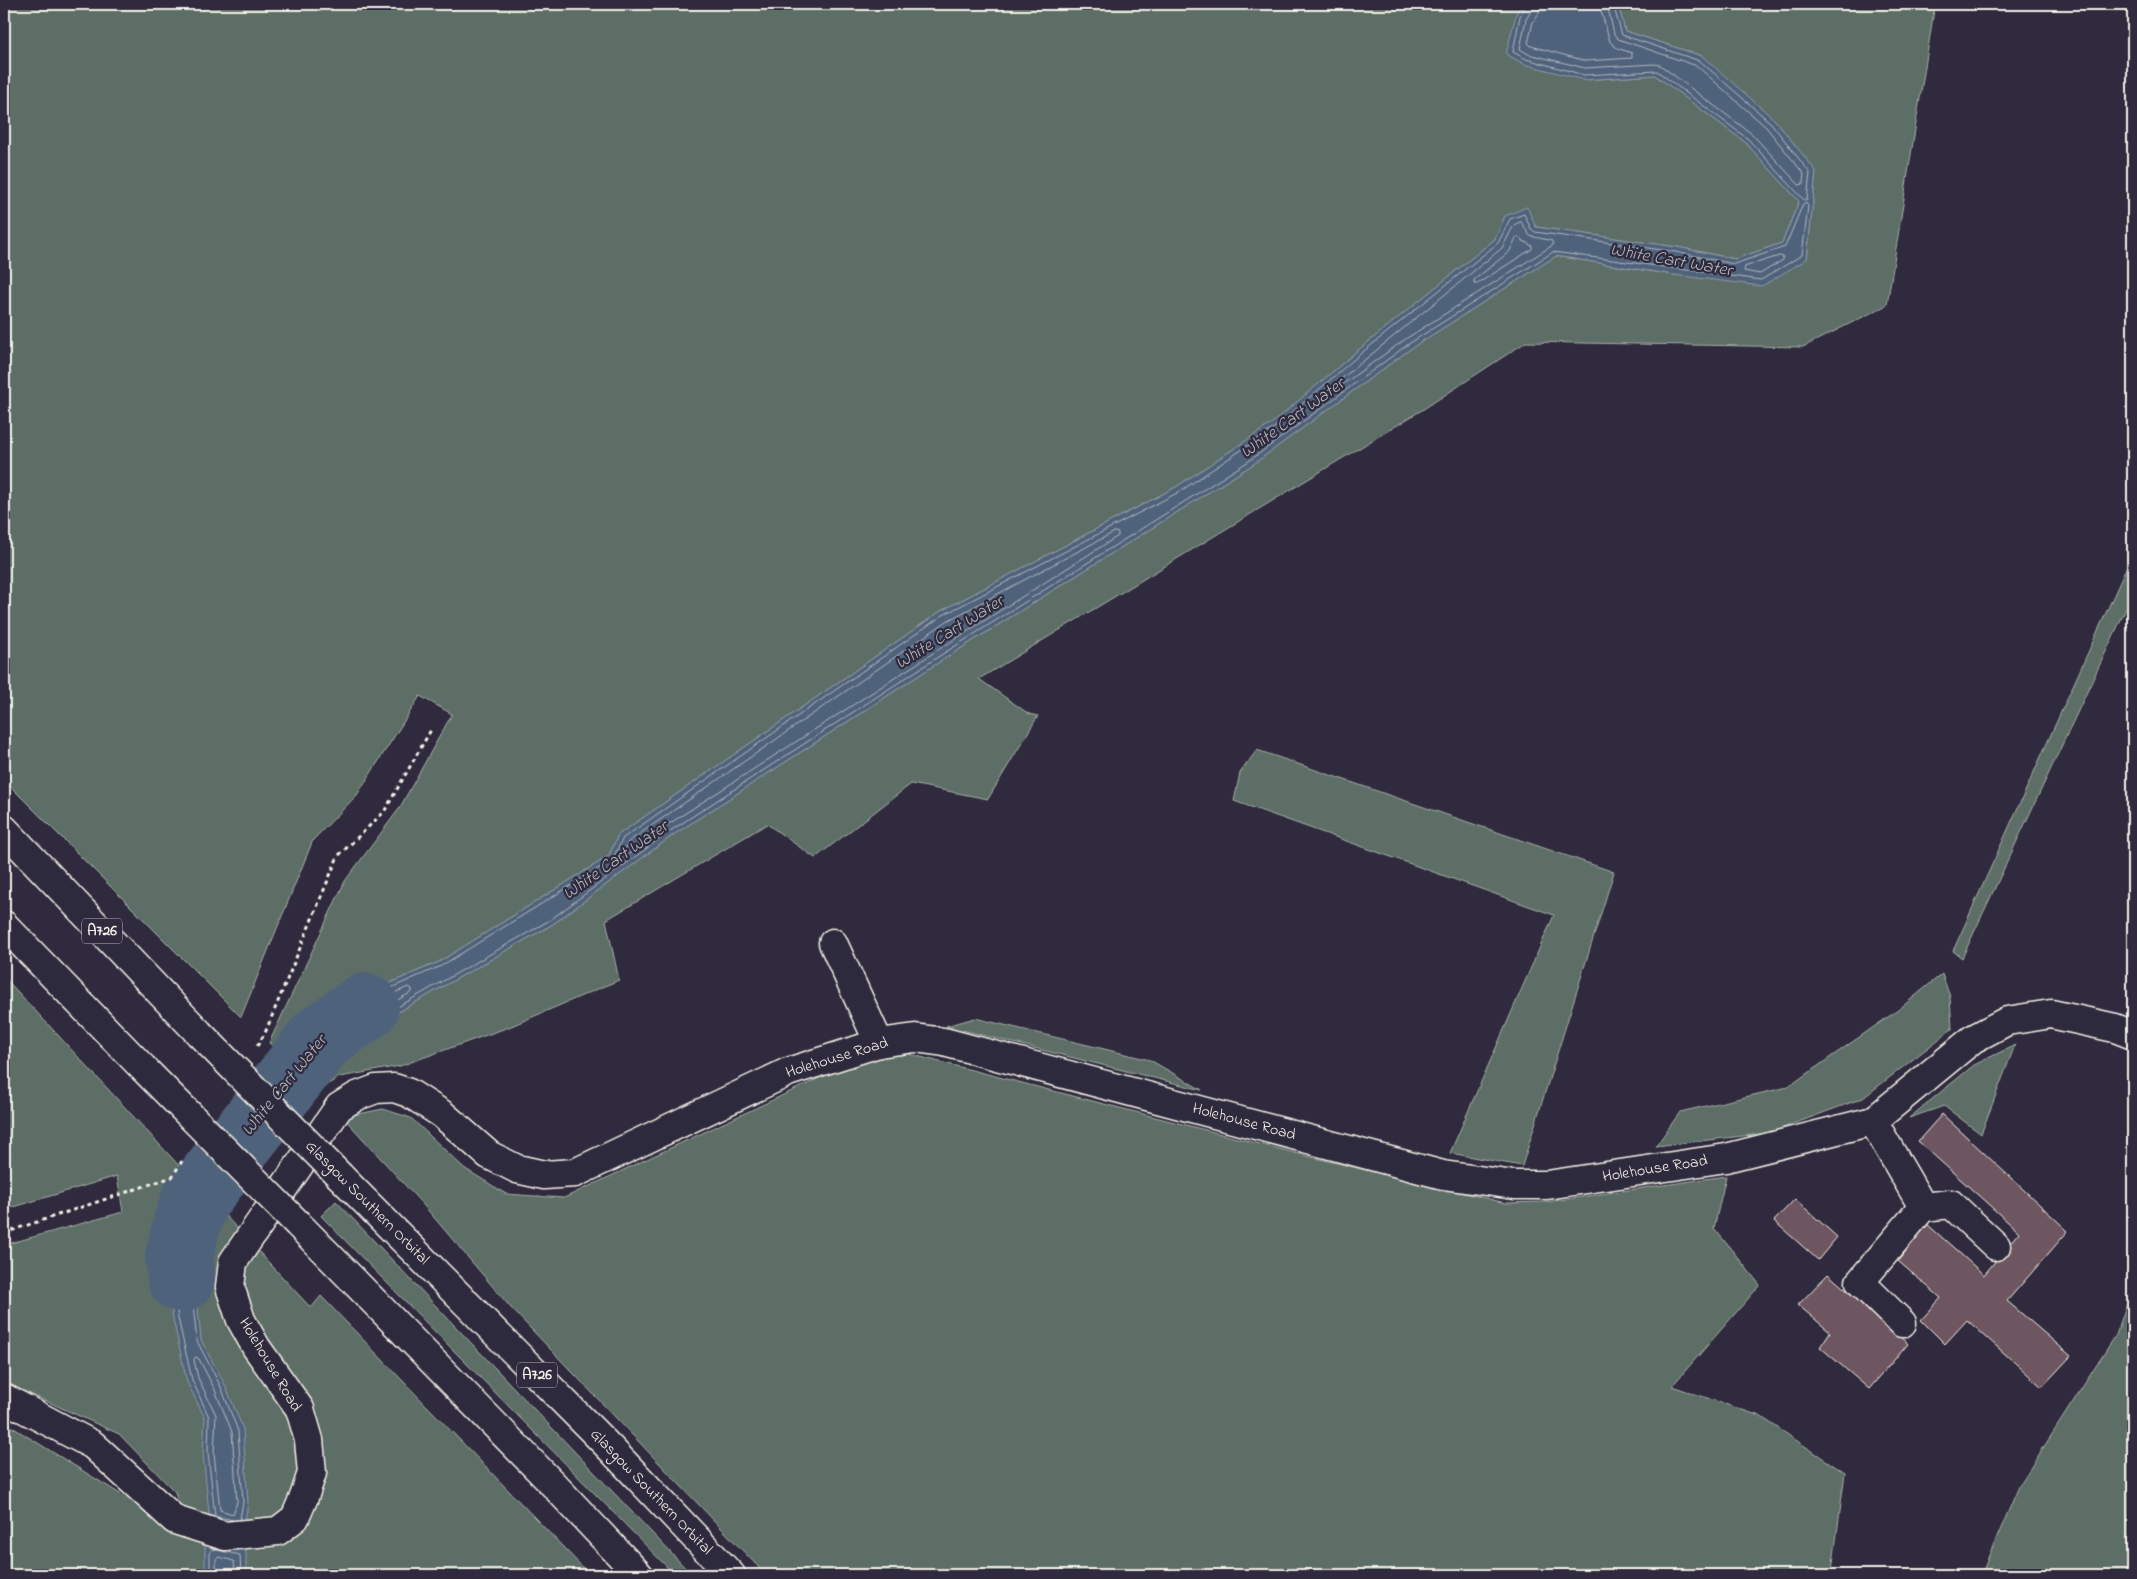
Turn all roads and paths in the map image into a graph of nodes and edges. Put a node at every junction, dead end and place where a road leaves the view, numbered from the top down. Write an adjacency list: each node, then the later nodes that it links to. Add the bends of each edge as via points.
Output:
1 (432, 728): 7 (path, via 384,812 338,856 265,1033)
2 (4, 829): 16 (main road, Glasgow Southern Orbital / A726, bridge)
3 (4, 925): 15 (main road, bridge)
4 (833, 943): 6 (main road)
5 (2133, 1034): 8 (main road, Holehouse Road, via 2051,1014 2007,1021 1974,1039)
6 (878, 1043): 8 (main road, Holehouse Road, via 915,1038 944,1042 1443,1175 1514,1185 1547,1185 1726,1158); 14 (main road, Holehouse Road, via 788,1072 575,1172 544,1175 517,1169 489,1154 442,1114 409,1093 394,1088 376,1089 339,1106 233,1262 230,1286 241,1320 300,1409 309,1440 312,1473 304,1497 294,1518 278,1531 225,1536 175,1520 93,1445)
7 (254, 1049)
8 (1873, 1120): 10 (main road)
9 (187, 1153): 11 (path, via 172,1177)
10 (1923, 1207): 12 (main road, via 1951,1204); 13 (main road, via 1860,1282)
11 (4, 1233)
12 (1996, 1246)
13 (1902, 1323)
14 (4, 1398)
15 (639, 1575)
16 (731, 1575)

